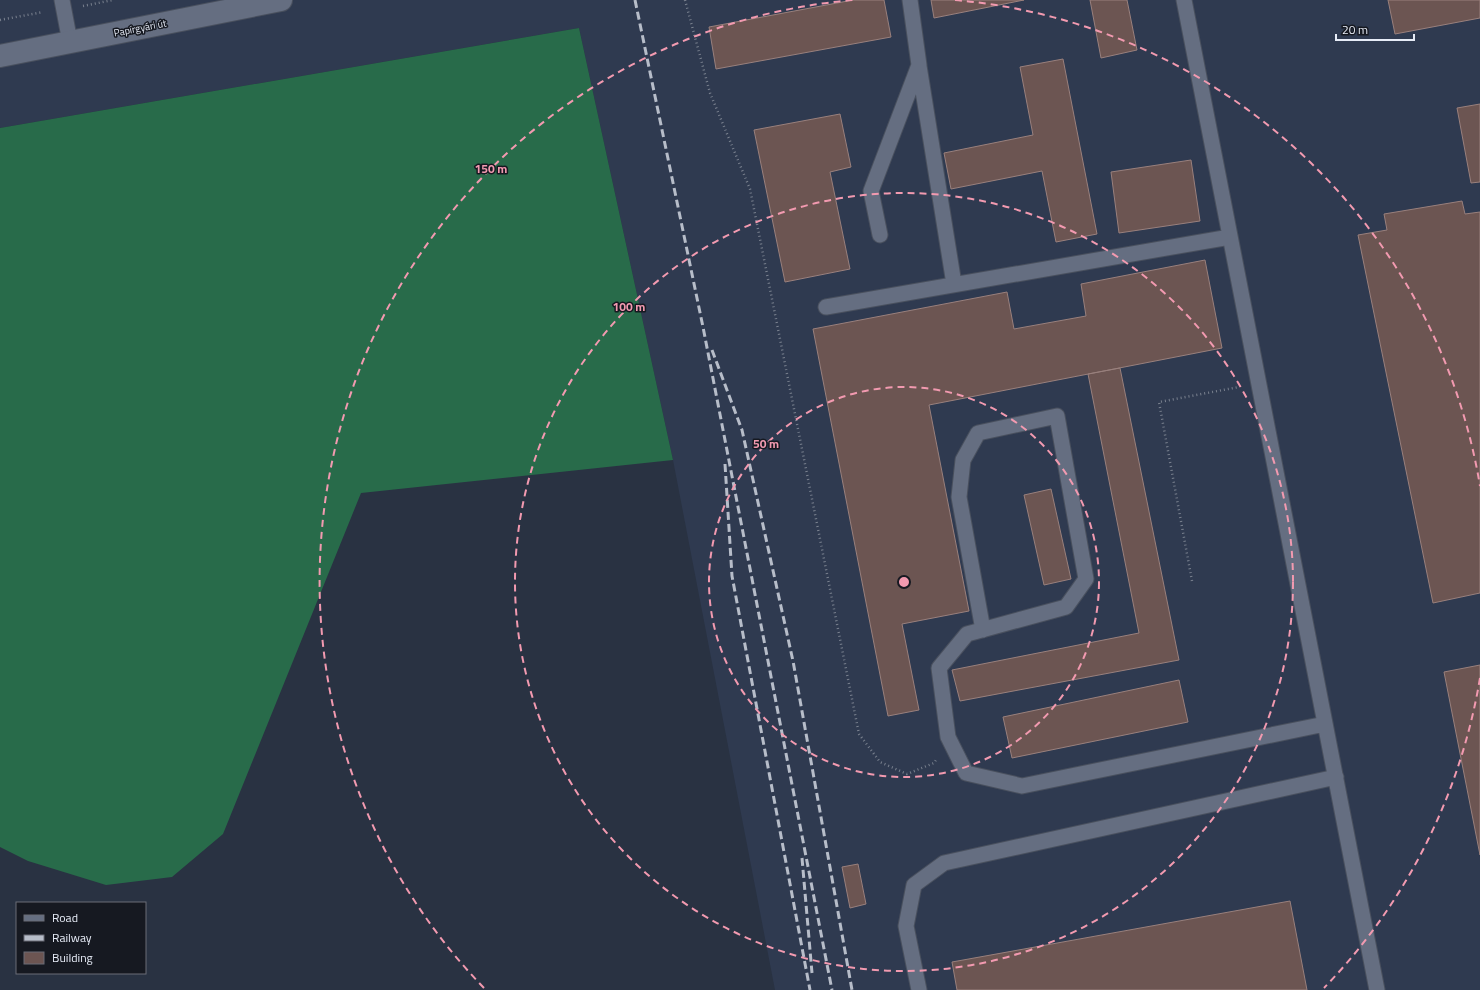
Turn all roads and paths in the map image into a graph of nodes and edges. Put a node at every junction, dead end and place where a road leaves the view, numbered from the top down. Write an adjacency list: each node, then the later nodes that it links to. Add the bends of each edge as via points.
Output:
1 (62, 0): 8 (lane)
2 (280, 0): 8 (street, Papírgyári út)
3 (685, 0): 19 (path, via 710,93 750,189 859,734 880,762 907,774 934,763)
4 (910, 0): 10 (lane)
5 (1184, 0): 12 (lane)
6 (38, 13): 7 (path)
7 (0, 20)
8 (70, 42): 9 (street, Papírgyári út)
9 (0, 56)
10 (919, 65): 11 (lane, via 871,191); 13 (lane)
11 (880, 235)
12 (1230, 237): 13 (lane); 15 (lane)
13 (954, 284): 14 (lane)
14 (826, 307)
15 (1259, 383): 16 (path, via 1158,402); 18 (lane)
16 (1192, 581)
17 (983, 630): 17 (lane, via 1066,606 1086,579 1057,416 978,433 963,460 959,497); 19 (lane, via 967,634 939,668)
18 (1325, 724): 19 (lane, via 1022,786 966,773); 20 (lane)
19 (948, 737)
20 (1336, 777): 21 (lane, via 944,863 914,885 906,926); 22 (lane)
21 (918, 990)
22 (1378, 990)

